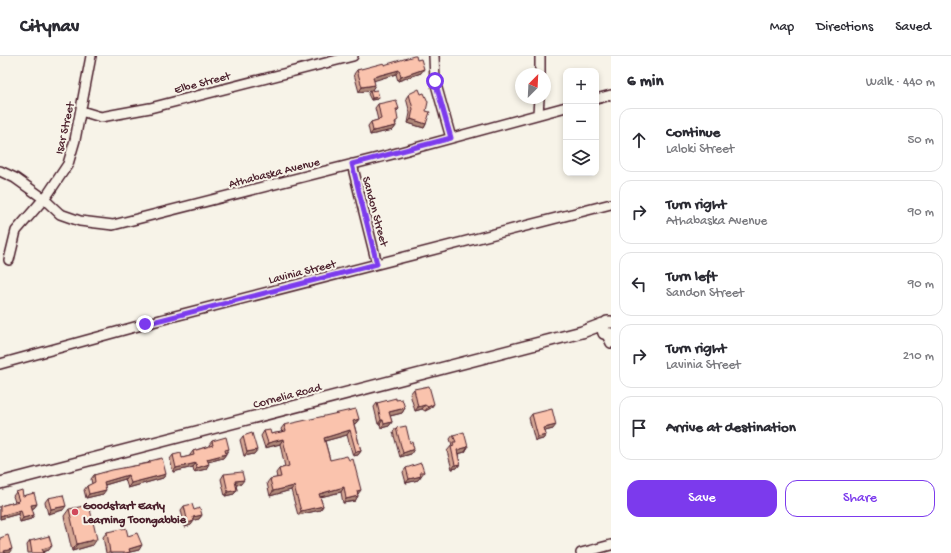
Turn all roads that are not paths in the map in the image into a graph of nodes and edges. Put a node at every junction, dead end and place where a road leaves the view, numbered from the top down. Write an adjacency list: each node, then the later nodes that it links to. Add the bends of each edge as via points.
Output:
1 (91, 56): 10 (street, Isar Street)
2 (353, 56): 10 (street, Elbe Street, via 150,108 101,117)
3 (434, 56): 12 (street, via 435,81)
4 (540, 56): 5 (street)
5 (540, 68)
6 (611, 95): 7 (street)
7 (599, 98)
8 (539, 104): 11 (street)
9 (563, 108): 11 (street, Athabaska Avenue)
10 (81, 111): 15 (street, Isar Street, via 68,164)
11 (538, 114): 12 (street, Athabaska Avenue)
12 (451, 138): 13 (street, Athabaska Avenue)
13 (352, 164): 15 (street, Athabaska Avenue, via 112,225 80,221 60,214); 18 (street, Sandon Street)
14 (0, 171): 15 (street, Athabaska Avenue)
15 (43, 198): 17 (street, Isar Street, via 16,231)
16 (611, 204): 18 (street, Lavinia Street)
17 (10, 260)
18 (377, 264): 20 (street, Lavinia Street)
19 (609, 329): 21 (street, Cornelia Road, via 582,332)
20 (0, 364)
21 (0, 483)
22 (611, 545): 23 (street)
23 (581, 553)

